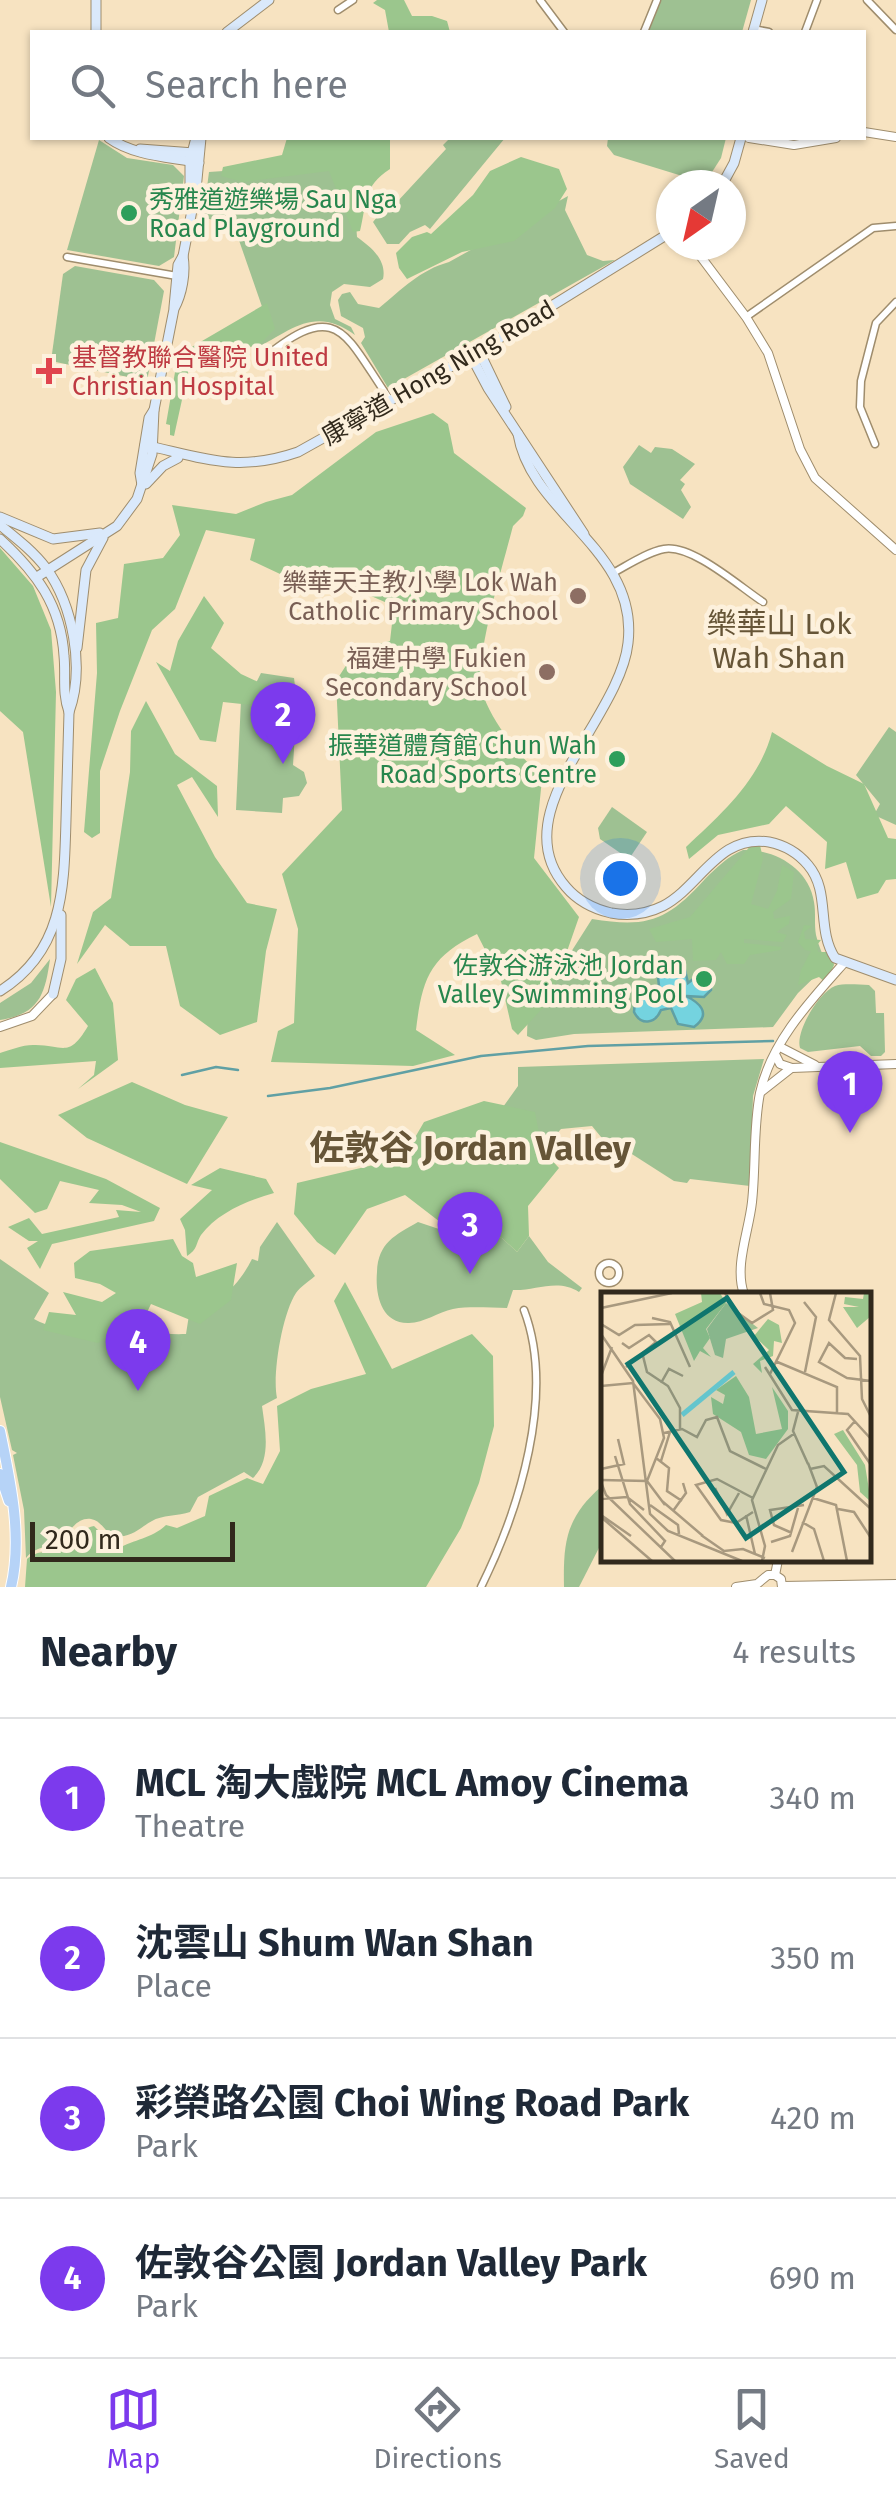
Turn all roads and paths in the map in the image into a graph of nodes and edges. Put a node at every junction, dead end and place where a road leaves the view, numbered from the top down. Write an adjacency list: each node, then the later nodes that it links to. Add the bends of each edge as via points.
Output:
1 (96, 0): 10 (main road)
2 (269, 0): 11 (main road)
3 (353, 0): 9 (street)
4 (540, 0): 12 (street)
5 (657, 0): 13 (street)
6 (762, 0): 14 (main road)
7 (817, 0): 15 (street)
8 (867, 0): 16 (street)
9 (338, 10)
10 (96, 30)
11 (231, 30)
12 (562, 30)
13 (645, 30)
14 (753, 30)
15 (806, 30)
16 (896, 30)
17 (866, 132): 18 (street)
18 (896, 138)
19 (113, 140): 22 (main road, via 148,154)
20 (198, 140): 22 (main road)
21 (744, 140): 23 (main road)
22 (195, 158): 28 (main road)
23 (729, 170)
24 (896, 226): 30 (street, via 873,228)
25 (656, 241): 31 (main road, 康寧道 Hong Ning Road)
26 (67, 257): 28 (street)
27 (703, 260): 30 (street)
28 (180, 277): 35 (main road)
29 (896, 302): 34 (street, via 876,322 860,388)
30 (746, 317): 42 (street, via 771,360 815,478)
31 (475, 354): 33 (main road, 康寧道 Hong Ning Road); 44 (main road, via 544,486)
32 (260, 362): 33 (street, via 302,330 334,330 355,344)
33 (390, 401): 37 (main road, 康寧道 Hong Ning Road, via 270,462)
34 (875, 444)
35 (148, 449): 36 (main road, 康寧道 Hong Ning Road); 37 (main road, 康寧道 Hong Ning Road); 38 (main road)
36 (178, 458): 37 (main road, 康寧道 Hong Ning Road); 38 (main road)
37 (191, 458)
38 (142, 488): 40 (main road)
39 (0, 521): 40 (main road, via 52,539); 43 (main road)
40 (107, 532): 43 (main road); 47 (main road, via 86,570)
41 (0, 538): 45 (main road)
42 (896, 550)
43 (47, 570): 45 (main road); 47 (main road, via 66,607)
44 (612, 574): 46 (street, via 673,548); 50 (main road, via 625,602 628,645 616,685 550,810 548,849 560,878 595,908 636,914 672,900 727,850 775,844 799,856 814,874 825,939)
45 (37, 576): 48 (main road, via 58,620)
46 (763, 602)
47 (75, 661): 48 (main road)
48 (70, 712): 49 (main road)
49 (61, 907): 52 (main road, via 40,952); 53 (main road)
50 (844, 963): 51 (main road); 55 (street, via 813,995)
51 (896, 980)
52 (2, 988)
53 (53, 994): 54 (street, via 32,1016)
54 (0, 1027)
55 (778, 1051): 57 (street); 58 (street, via 780,1064); 59 (street)
56 (896, 1064): 57 (street)
57 (815, 1065): 58 (street)
58 (792, 1068): 59 (street)
59 (760, 1095): 62 (street)
60 (608, 1283): 61 (street)
61 (610, 1292)
62 (744, 1292)
63 (524, 1310): 74 (street, via 535,1355 528,1444 511,1520)
64 (0, 1431): 65 (main road)
65 (3, 1457): 68 (main road)
66 (0, 1474): 67 (main road)
67 (2, 1489): 68 (main road)
68 (12, 1506): 73 (main road)
69 (778, 1562): 70 (street)
70 (775, 1574): 71 (street); 76 (street)
71 (763, 1584): 75 (street)
72 (896, 1584): 76 (street)
73 (12, 1587)
74 (481, 1587)
75 (736, 1587)
76 (783, 1587)

